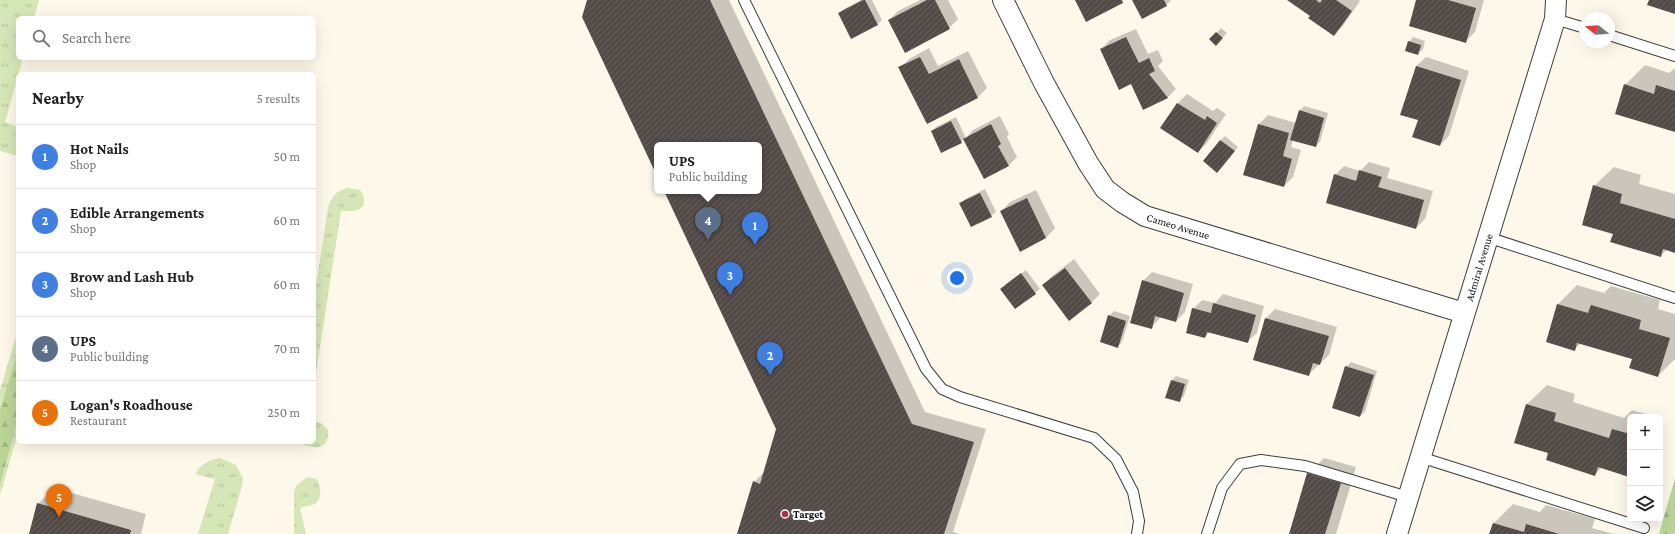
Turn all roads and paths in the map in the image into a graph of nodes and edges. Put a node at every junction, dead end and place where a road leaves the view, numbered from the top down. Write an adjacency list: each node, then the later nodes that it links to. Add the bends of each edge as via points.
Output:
1 (744, 0): 13 (lane, via 926,369 942,389 960,397 1094,438 1116,459 1133,492 1139,521)
2 (1004, 0): 9 (street, Cameo Avenue, via 1044,83 1088,163 1105,189 1122,202 1145,216)
3 (1555, 9): 4 (lane); 7 (street, Admiral Avenue)
4 (1579, 24)
5 (1615, 37): 6 (lane)
6 (1675, 56)
7 (1487, 238): 8 (lane); 9 (street, Admiral Avenue)
8 (1675, 298)
9 (1464, 313): 10 (street, Admiral Avenue)
10 (1420, 457): 11 (street, Admiral Avenue); 12 (lane)
11 (1408, 497): 14 (lane, via 1305,466 1261,460 1240,464 1222,488); 15 (street, Admiral Avenue)
12 (1644, 528)
13 (1137, 534)
14 (1208, 534)
15 (1396, 534)

